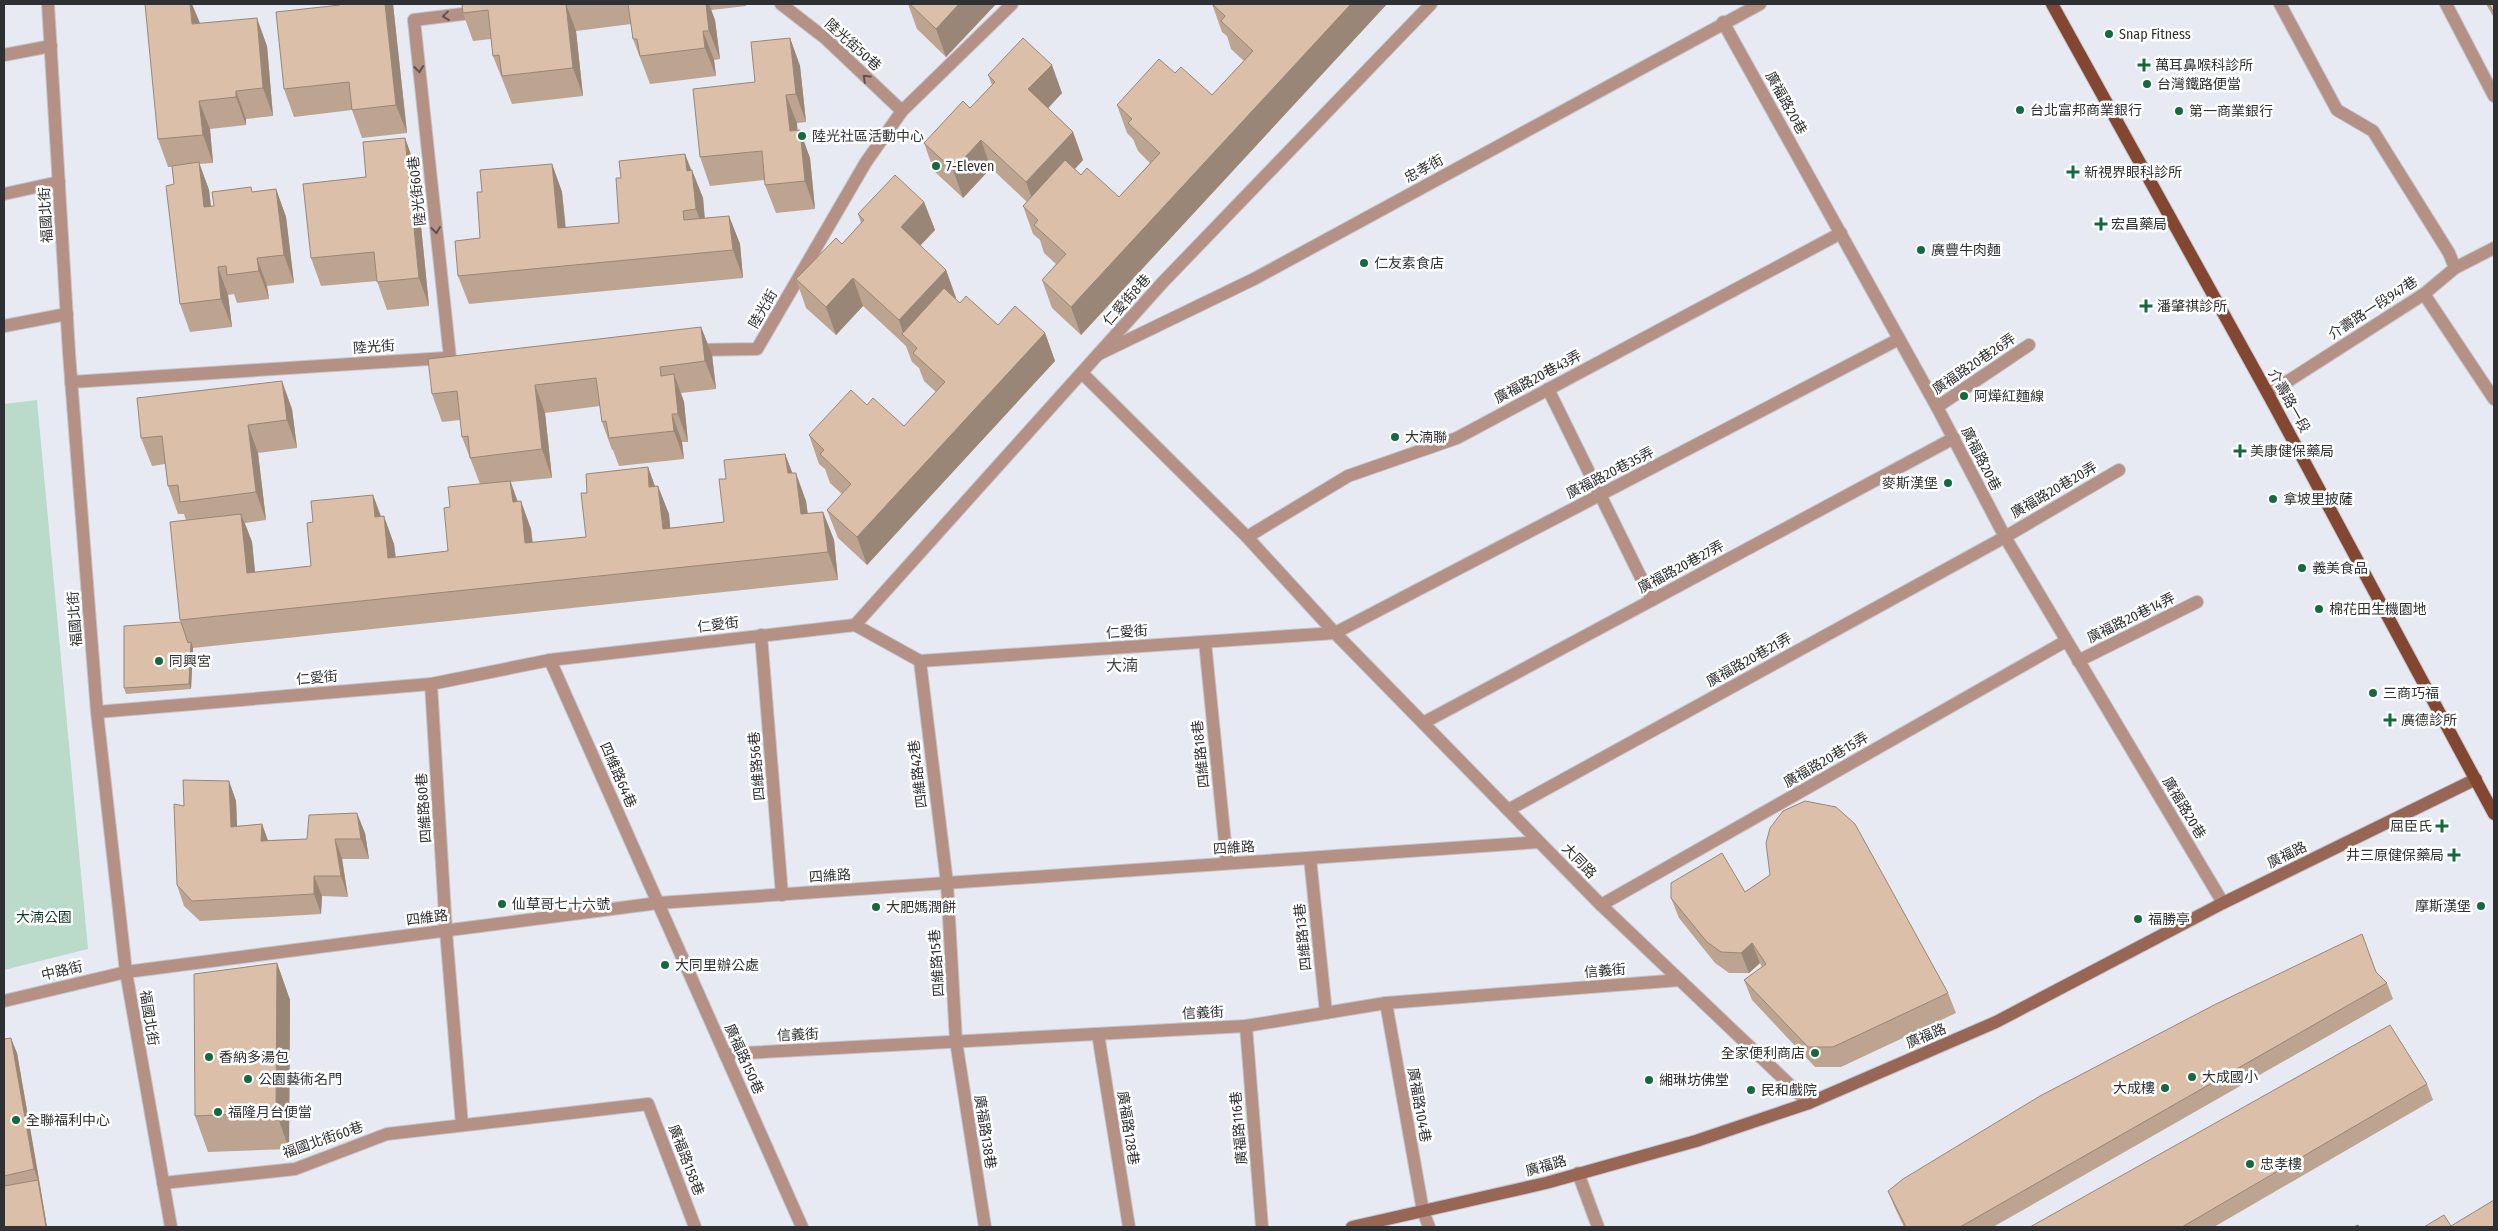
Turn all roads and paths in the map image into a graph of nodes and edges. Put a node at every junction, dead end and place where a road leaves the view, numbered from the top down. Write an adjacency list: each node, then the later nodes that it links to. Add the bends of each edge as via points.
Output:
1 (48, 4): 11 (street, 福國北街)
2 (781, 4): 14 (street, 陸光街50巷, one-way to 2, via 825,38)
3 (1012, 4): 14 (street, 陸光街)
4 (1431, 4): 26 (street, 仁愛街8巷, via 1163,282)
5 (1760, 4): 10 (street, 忠孝街)
6 (2052, 4): 32 (main road, 介壽路一段)
7 (2280, 4): 19 (street, via 2337,110 2374,131)
8 (2446, 4): 13 (street)
9 (490, 11): 28 (street, 陸光街60巷, one-way to 28, via 414,20)
10 (1724, 22): 17 (street, 廣福路20巷); 26 (street, 忠孝街, via 1254,279)
11 (51, 46): 12 (street); 15 (street, 福國北街)
12 (4, 55)
13 (2494, 96)
14 (902, 111): 25 (street, 陸光街, via 866,162 757,349)
15 (59, 182): 16 (street); 21 (street, 福國北街)
16 (4, 194)
17 (1841, 233): 23 (street, 廣福路20巷); 31 (street, 廣福路20巷43弄)
18 (2494, 248): 19 (street, 介壽路一段947巷)
19 (2455, 268): 20 (street, 介壽路一段947巷)
20 (2424, 294): 32 (street, 介壽路一段947巷); 33 (street)
21 (66, 314): 22 (street); 30 (street, 福國北街)
22 (4, 326)
23 (1899, 339): 34 (street, 廣福路20巷); 37 (street, 廣福路20巷35弄)
24 (2029, 345): 34 (street, 廣福路20巷26弄)
25 (680, 350)
26 (1098, 354): 29 (street, 仁愛街8巷)
27 (467, 355): 28 (street, 陸光街)
28 (450, 358): 30 (street, 陸光街)
29 (1082, 373): 38 (street, 大同路); 42 (street, 仁愛街8巷)
30 (71, 382): 51 (street, 福國北街)
31 (1548, 389): 37 (street); 38 (street, 廣福路20巷43弄, via 1456,438 1348,476)
32 (2268, 394): 53 (main road, 介壽路一段)
33 (2494, 399)
34 (1937, 408): 35 (street, 廣福路20巷)
35 (1954, 438): 39 (street, 廣福路20巷); 40 (street, 廣福路20巷27弄)
36 (2119, 470): 39 (street, 廣福路20巷20弄)
37 (1599, 495): 40 (street); 43 (street, 廣福路20巷35弄)
38 (1247, 537): 43 (street, 大同路)
39 (2004, 537): 45 (street, 廣福路20巷); 54 (street, 廣福路20巷21弄)
40 (1652, 600): 52 (street, 廣福路20巷27弄)
41 (2196, 602): 49 (street, 廣福路20巷14弄)
42 (855, 625): 44 (street, 仁愛街); 48 (street)
43 (1335, 633): 46 (street, 仁愛街); 52 (street, 大同路)
44 (761, 635): 47 (street, 仁愛街); 60 (street, 四維路56巷)
45 (2066, 641): 49 (street, 廣福路20巷); 63 (street, 廣福路20巷15弄)
46 (1205, 642): 48 (street, 仁愛街); 58 (street, 四維路18巷)
47 (550, 660): 50 (street, 仁愛街); 61 (street, 四維路64巷)
48 (920, 661): 59 (street, 四維路42巷)
49 (2078, 661): 62 (street, 廣福路20巷)
50 (431, 684): 51 (street, 仁愛街); 64 (street, 四維路80巷)
51 (97, 712): 65 (street, 福國北街)
52 (1423, 723): 54 (street, 大同路)
53 (2476, 778): 55 (main road, 介壽路一段); 62 (street, 廣福路)
54 (1508, 810): 56 (street, 大同路)
55 (2494, 814)
56 (1539, 842): 57 (street, 四維路); 63 (street, 大同路)
57 (1310, 858): 58 (street, 四維路); 69 (street, 四維路13巷)
58 (1227, 863): 59 (street, 四維路)
59 (947, 883): 60 (street, 四維路); 72 (street, 四維路15巷)
60 (782, 895): 61 (street, 四維路)
61 (658, 903): 64 (street, 四維路); 73 (street, 廣福路150巷)
62 (2223, 903): 74 (street, 廣福路, via 1996,1022)
63 (1601, 905): 66 (street, 大同路)
64 (446, 931): 65 (street, 四維路); 76 (street, 四維路80巷)
65 (126, 972): 67 (street, 中路街); 78 (street, 福國北街)
66 (1680, 980): 68 (street, 信義街); 74 (street, 大同路)
67 (4, 1001)
68 (1386, 1003): 69 (street, 信義街); 79 (street, 廣福路104巷)
69 (1326, 1013): 70 (street, 信義街)
70 (1246, 1026): 71 (street, 信義街); 85 (street, 廣福路116巷)
71 (1098, 1034): 72 (street, 信義街); 84 (street, 廣福路128巷)
72 (956, 1041): 73 (street, 信義街); 83 (street, 廣福路138巷)
73 (725, 1054): 82 (street, 廣福路150巷)
74 (1809, 1103): 77 (street, 廣福路, via 1696,1141)
75 (648, 1104): 76 (street, 福國北街60巷); 81 (street, 廣福路158巷)
76 (462, 1125): 78 (street, 福國北街60巷, via 387,1134 295,1169)
77 (1578, 1172): 79 (street, 廣福路, via 1546,1183); 88 (street)
78 (163, 1183): 80 (street, 福國北街)
79 (1423, 1211): 86 (street, 廣福路); 87 (street, 廣福路104巷)
80 (171, 1227)
81 (695, 1227)
82 (802, 1227)
83 (985, 1227)
84 (1129, 1227)
85 (1262, 1227)
86 (1352, 1227)
87 (1429, 1227)
88 (1598, 1227)

